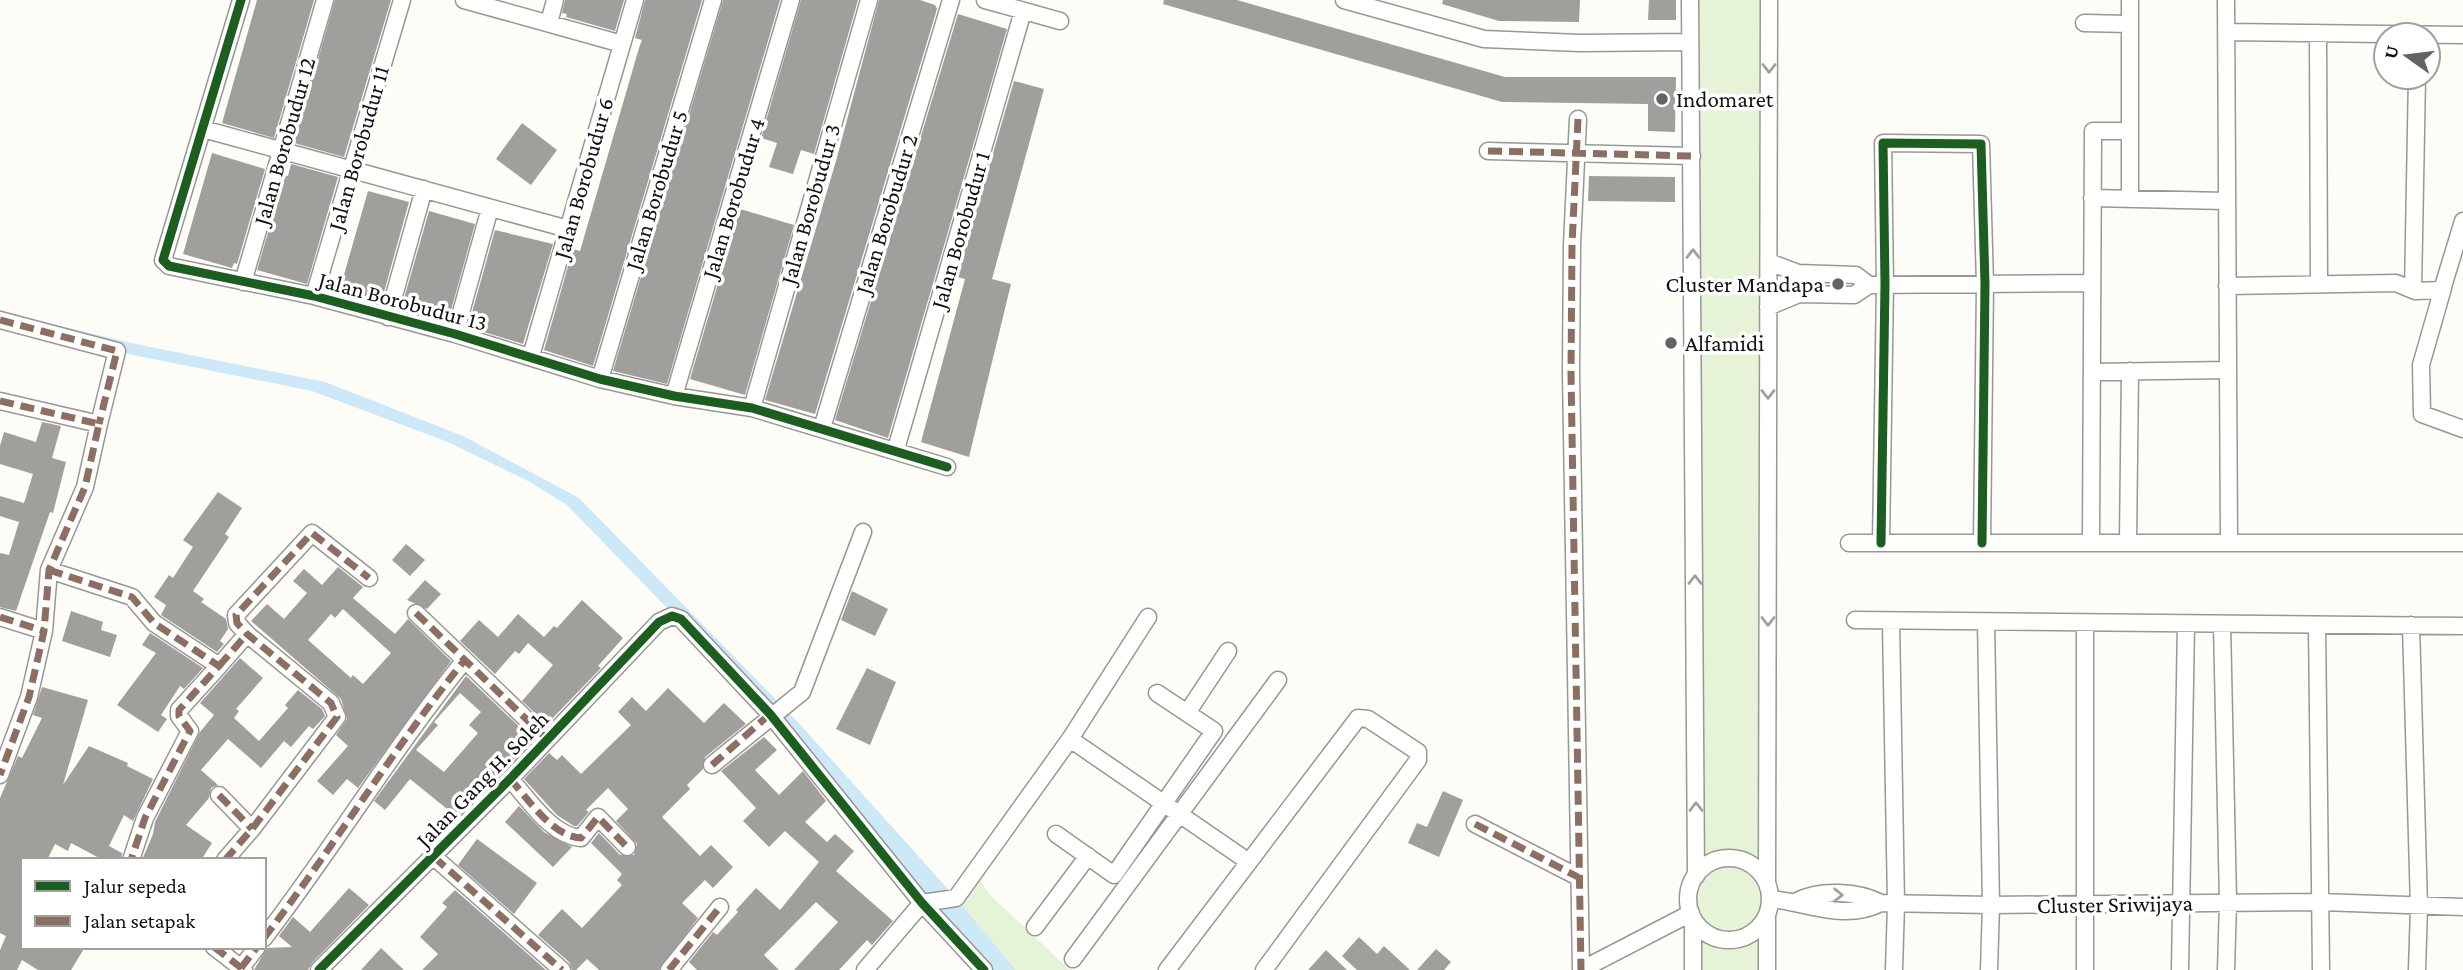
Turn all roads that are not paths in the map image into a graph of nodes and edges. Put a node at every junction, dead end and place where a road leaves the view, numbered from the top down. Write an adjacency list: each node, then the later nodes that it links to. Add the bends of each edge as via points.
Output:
1 (241, 0): 32 (street, Jalan Borobudur 13)
2 (325, 0): 34 (street, Jalan Borobudur 12)
3 (402, 0): 38 (street, Jalan Borobudur 11)
4 (464, 0): 17 (street)
5 (555, 0): 20 (street)
6 (635, 0): 29 (street, Jalan Borobudur 6)
7 (713, 0): 66 (street, Jalan Borobudur 5)
8 (791, 0): 67 (street, Jalan Borobudur 4)
9 (869, 0): 69 (street, Jalan Borobudur 3)
10 (951, 0): 71 (street, Jalan Borobudur 2)
11 (985, 0): 18 (street)
12 (1344, 0): 28 (street, via 1484,39)
13 (1690, 0): 28 (street)
14 (1769, 0): 46 (street, one-way to 46)
15 (2130, 0): 22 (street)
16 (2226, 0): 23 (street)
17 (484, 3): 20 (street)
18 (1023, 11): 19 (street); 73 (street, Jalan Borobudur 1)
19 (1060, 22)
20 (549, 23): 29 (street)
21 (2084, 23): 22 (street)
22 (2130, 24): 33 (street)
23 (2226, 32): 24 (street); 42 (street)
24 (2318, 33): 25 (street); 52 (street)
25 (2372, 34)
26 (2442, 35): 27 (street)
27 (2463, 35)
28 (1690, 42): 37 (street)
29 (622, 44): 45 (street, Jalan Borobudur 6)
30 (2417, 91): 55 (street)
31 (1578, 119): 36 (street)
32 (203, 129): 34 (street); 48 (street, Jalan Borobudur 13, via 163,260 177,268)
33 (2130, 131): 40 (street, via 2093,131); 41 (street)
34 (281, 150): 38 (street); 48 (street, Jalan Borobudur 12)
35 (1488, 151): 36 (street)
36 (1576, 153): 37 (street); 124 (street, via 1571,373)
37 (1692, 156): 123 (street, one-way to 37)
38 (352, 170): 39 (street); 57 (street, Jalan Borobudur 11)
39 (424, 190): 43 (street); 59 (street)
40 (2092, 198): 41 (street); 49 (street)
41 (2130, 199): 42 (street)
42 (2225, 201): 53 (street)
43 (490, 208): 45 (street); 61 (street)
44 (2463, 221): 54 (street)
45 (568, 229): 62 (street, Jalan Borobudur 6)
46 (1769, 262): 47 (street); 58 (street)
47 (1798, 273): 50 (street, via 1856,275); 56 (street)
48 (243, 282): 57 (street, Jalan Borobudur 13)
49 (2092, 283): 51 (street); 65 (street)
50 (1877, 284): 51 (street); 51 (street, via 1878,143 1981,144); 56 (street, via 1854,295); 76 (street)
51 (1985, 284): 77 (street)
52 (2319, 284): 53 (street); 55 (street, via 2396,283)
53 (2227, 286): 63 (street)
54 (2443, 288): 55 (street); 72 (street, via 2420,365 2422,414)
55 (2413, 290)
56 (1799, 294): 58 (street)
57 (314, 296): 59 (street, Jalan Borobudur 13)
58 (1769, 307): 125 (street, one-way to 125)
59 (388, 317): 61 (street, Jalan Borobudur 13)
60 (0, 320): 70 (street, via 117,351)
61 (455, 334): 62 (street, Jalan Borobudur 13)
62 (531, 356): 66 (street, Jalan Borobudur 13)
63 (2228, 370): 64 (street); 80 (street)
64 (2130, 371): 65 (street); 79 (street)
65 (2092, 372): 78 (street)
66 (600, 379): 67 (street, Jalan Borobudur 13)
67 (674, 396): 69 (street, Jalan Borobudur 13)
68 (0, 401): 70 (street)
69 (752, 408): 71 (street, Jalan Borobudur 13)
70 (99, 424): 83 (street, via 85,487)
71 (821, 428): 73 (street, Jalan Borobudur 13)
72 (2463, 429)
73 (897, 449): 74 (street, Jalan Borobudur 13)
74 (947, 467)
75 (863, 532): 105 (street, via 802,692)
76 (1881, 543): 77 (street); 82 (street)
77 (1982, 543): 78 (street)
78 (2091, 543): 79 (street)
79 (2128, 543): 80 (street)
80 (2229, 543): 81 (street)
81 (2463, 543)
82 (1849, 544)
83 (49, 570): 97 (street); 101 (street, via 132,597 155,623)
84 (369, 578): 98 (street, via 312,533 236,615)
85 (416, 613): 100 (street)
86 (0, 617): 97 (street)
87 (1148, 617): 107 (street)
88 (1855, 620): 89 (street)
89 (1891, 622): 90 (street); 130 (street)
90 (1986, 622): 91 (street); 132 (street)
91 (2085, 623): 92 (street); 131 (street)
92 (2186, 624): 93 (street); 133 (street)
93 (2222, 624): 94 (street); 128 (street)
94 (2317, 625): 95 (street); 129 (street)
95 (2411, 625): 96 (street); 135 (street)
96 (2463, 626)
97 (44, 631): 109 (street, via 29,696)
98 (247, 634): 101 (street); 115 (street, via 331,703 337,717)
99 (1228, 651): 104 (street)
100 (464, 660): 106 (street); 140 (street)
101 (219, 666): 120 (street, via 179,710 190,728 189,735 145,818)
102 (1278, 680): 113 (street)
103 (1157, 693): 104 (street)
104 (1186, 713): 112 (street, via 1214,731)
105 (770, 715): 106 (street, Jalan Gang H. Soleh, via 683,621 672,616 659,622); 108 (street); 127 (street)
106 (547, 738): 110 (street, Jalan Gang H. Soleh)
107 (1070, 739): 112 (street); 127 (street, via 956,898)
108 (712, 765)
109 (0, 775)
110 (510, 779): 117 (street, via 565,834 581,838 598,817); 119 (street, Jalan Gang H. Soleh)
111 (219, 795): 115 (street)
112 (1164, 804): 113 (street); 118 (street, via 1114,875)
113 (1179, 814): 122 (street); 143 (street)
114 (1475, 824): 124 (street)
115 (252, 829): 121 (street)
116 (1056, 834): 118 (street)
117 (627, 847)
118 (1087, 856): 139 (street)
119 (434, 857): 145 (street, Jalan Gang H. Soleh); 146 (street)
120 (132, 858)
121 (227, 858)
122 (1249, 862): 150 (street); 151 (street, via 1358,718 1368,719 1418,752 1418,760)
123 (1696, 876): 125 (street, via 1714,861 1737,859 1757,869); 137 (street, via 1689,897)
124 (1578, 877): 152 (street)
125 (1767, 883): 126 (street)
126 (1770, 899): 130 (street, Cluster Sriwijaya, via 1797,901 1810,909 1866,910); 138 (street)
127 (922, 902): 148 (street); 149 (street)
128 (2228, 902): 129 (street, Cluster Sriwijaya); 133 (street, Cluster Sriwijaya); 159 (street)
129 (2321, 902): 135 (street, Cluster Sriwijaya); 160 (street)
130 (1888, 903): 132 (street, Cluster Sriwijaya); 155 (street)
131 (2087, 904): 132 (street, Cluster Sriwijaya); 133 (street, Cluster Sriwijaya); 157 (street)
132 (1991, 905): 156 (street)
133 (2181, 905): 158 (street)
134 (720, 907): 147 (street)
135 (2419, 907): 136 (street, Cluster Sriwijaya); 161 (street)
136 (2463, 907)
137 (1692, 916): 138 (street, via 1706,933 1725,940 1754,933); 152 (street); 153 (street)
138 (1766, 917): 154 (street)
139 (1035, 927)
140 (266, 935)
141 (217, 949): 144 (street)
142 (256, 949): 144 (street)
143 (1073, 959)
144 (243, 969)
145 (318, 970)
146 (562, 970)
147 (669, 970)
148 (865, 970)
149 (984, 970)
150 (1167, 970)
151 (1264, 970)
152 (1581, 970)
153 (1693, 970)
154 (1767, 970)
155 (1894, 970)
156 (1989, 970)
157 (2085, 970)
158 (2180, 970)
159 (2226, 970)
160 (2321, 970)
161 (2417, 970)

